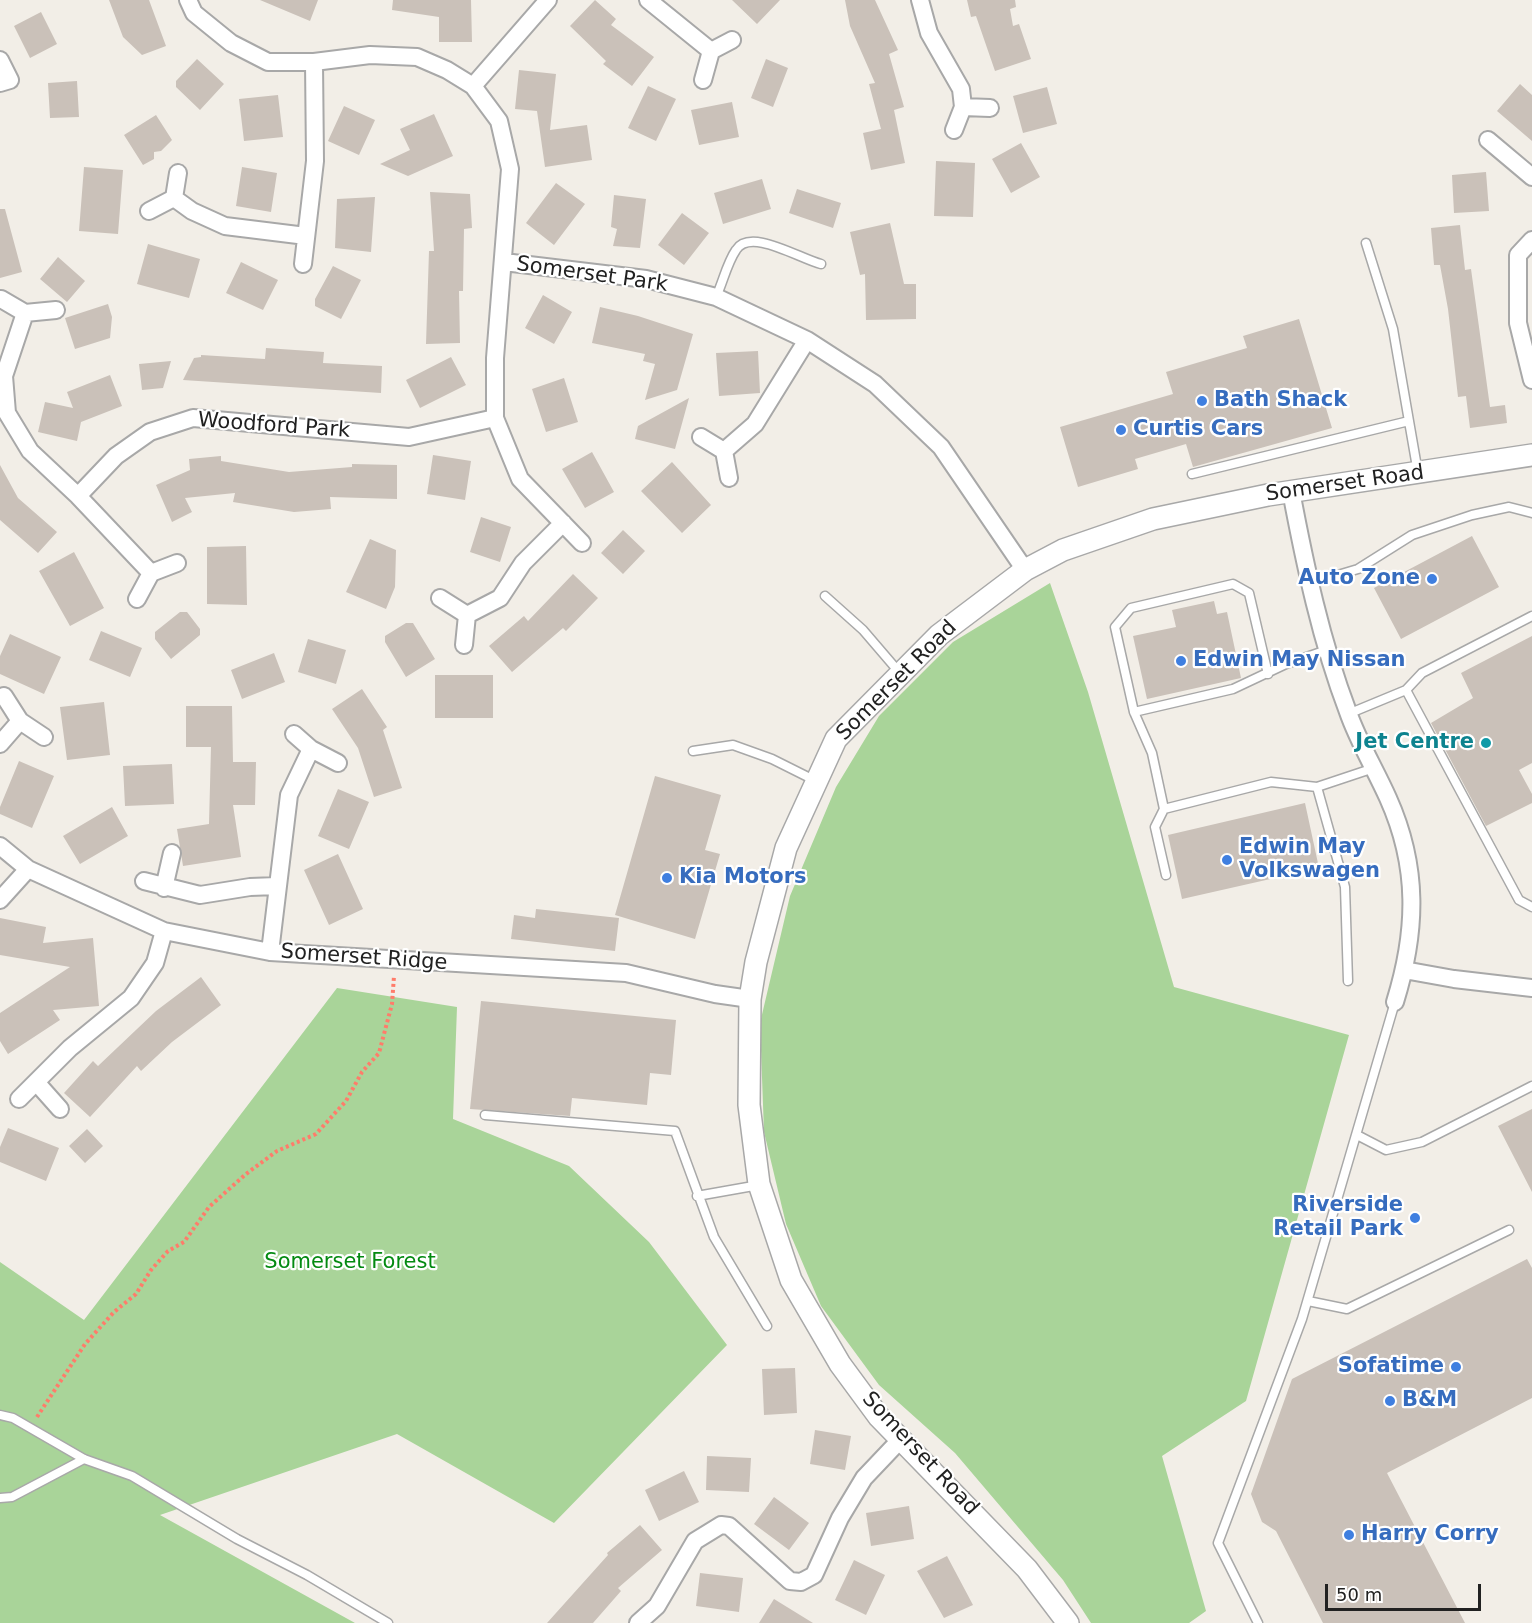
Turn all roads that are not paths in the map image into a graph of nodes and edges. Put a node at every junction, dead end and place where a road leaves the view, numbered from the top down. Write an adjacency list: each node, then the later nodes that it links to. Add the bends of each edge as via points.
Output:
1 (188, 0): 8 (street, Somerset Park, via 194,13 231,43 268,62)
2 (548, 0): 11 (street)
3 (648, 0): 6 (street)
4 (920, 0): 12 (street, via 929,33 961,89)
5 (732, 40): 6 (street)
6 (711, 51): 9 (street)
7 (0, 60): 10 (street, via 10,80)
8 (314, 62): 11 (street, Somerset Park, via 370,55 417,57); 20 (street, via 315,161)
9 (703, 80)
10 (0, 83)
11 (473, 86): 23 (street, Somerset Park, via 499,121 510,169)
12 (963, 107): 13 (street); 14 (street)
13 (990, 108)
14 (954, 130)
15 (1488, 140): 17 (street)
16 (178, 173): 18 (street)
17 (1532, 177)
18 (174, 198): 19 (street); 20 (street, via 225,226)
19 (149, 211)
20 (306, 236): 24 (street)
21 (1532, 240): 31 (street, via 1518,255 1518,323)
22 (1366, 243): 33 (lane, via 1393,329)
23 (504, 262): 26 (street, Somerset Park, via 646,279); 32 (street, via 495,358)
24 (303, 264)
25 (821, 264): 26 (lane, via 760,240 748,241 737,248)
26 (716, 297): 30 (street, Somerset Park)
27 (1, 299): 29 (street)
28 (56, 310): 29 (street)
29 (25, 313): 41 (street, via 4,376 7,413 30,451)
30 (807, 340): 35 (street, via 755,424); 46 (street, Somerset Park, via 875,384 941,447)
31 (1532, 380)
32 (495, 418): 41 (street, Woodford Park, via 409,437 193,418 150,432 116,456); 43 (street, via 520,479)
33 (1409, 421): 37 (lane); 38 (lane)
34 (701, 437): 35 (street)
35 (724, 452): 39 (street)
36 (1532, 455): 37 (street, Somerset Road)
37 (1418, 473): 40 (street, Somerset Road)
38 (1192, 474)
39 (729, 478)
40 (1291, 491): 46 (street, Somerset Road, via 1153,519 1063,550); 48 (street)
41 (78, 496): 47 (street)
42 (1532, 513): 48 (lane, via 1509,507 1472,515 1412,535 1358,569)
43 (563, 523): 44 (street); 52 (street, via 524,563 500,598)
44 (582, 543)
45 (177, 563): 47 (street)
46 (1025, 570): 56 (street, Somerset Road, via 939,635)
47 (151, 573): 51 (street)
48 (1311, 583): 55 (street)
49 (825, 596): 56 (lane, via 863,630)
50 (440, 598): 52 (street)
51 (137, 599)
52 (467, 615): 54 (street)
53 (1532, 616): 58 (lane, via 1422,673)
54 (464, 645)
55 (1327, 650): 57 (lane); 61 (street)
56 (899, 672): 70 (street, Somerset Road, via 836,739)
57 (1268, 674): 60 (lane, via 1233,689); 60 (lane, via 1249,593 1233,584 1131,608 1115,627)
58 (1406, 690): 61 (lane); 81 (lane, via 1519,900)
59 (4, 696): 62 (street)
60 (1134, 712): 72 (lane, via 1152,753)
61 (1348, 714): 69 (street)
62 (20, 721): 64 (street); 65 (street)
63 (294, 734): 66 (street)
64 (44, 737)
65 (0, 744)
66 (311, 749): 68 (street); 78 (street, via 289,795)
67 (693, 751): 70 (lane, via 733,746 772,759)
68 (338, 763)
69 (1374, 768): 71 (lane); 84 (street, via 1409,857 1412,892)
70 (816, 781): 87 (street, Somerset Road, via 786,848)
71 (1317, 787): 72 (lane, via 1271,782); 85 (lane, via 1345,887)
72 (1164, 809): 76 (lane, via 1155,827)
73 (0, 846): 75 (street, Somerset Ridge)
74 (172, 852): 79 (street)
75 (28, 869): 80 (street); 82 (street, Somerset Ridge)
76 (1166, 875)
77 (144, 881): 79 (street)
78 (277, 886): 79 (street, via 200,894); 83 (street)
79 (164, 888)
80 (0, 900)
81 (1532, 907)
82 (164, 931): 83 (street, Somerset Ridge); 89 (street, via 155,963 131,998)
83 (270, 952): 87 (street, Somerset Ridge, via 626,973)
84 (1404, 969): 86 (street, via 1454,980); 88 (street)
85 (1348, 981)
86 (1532, 988)
87 (750, 999): 95 (street, Somerset Road, via 749,1105)
88 (1395, 1002): 94 (lane)
89 (36, 1082): 91 (street); 92 (street)
90 (1532, 1086): 94 (lane, via 1422,1142 1386,1150)
91 (19, 1099)
92 (60, 1109)
93 (485, 1115): 96 (lane, via 675,1131)
94 (1357, 1135): 98 (lane)
95 (759, 1184): 96 (lane); 101 (street, Somerset Road, via 791,1280 806,1309 840,1364 879,1417)
96 (697, 1196): 99 (lane, via 714,1237)
97 (1509, 1230): 98 (lane, via 1347,1309)
98 (1308, 1301): 107 (lane, via 1218,1542)
99 (767, 1326)
100 (0, 1415): 102 (lane, via 13,1418)
101 (901, 1439): 105 (street, via 864,1478 840,1518 814,1575 801,1582 790,1581 729,1526 721,1525 695,1541 657,1606); 106 (street, Somerset Road, via 1027,1569)
102 (84, 1459): 103 (lane, via 12,1497); 104 (lane, via 132,1476)
103 (0, 1498)
104 (388, 1623)
105 (638, 1623)
106 (1068, 1623)
107 (1258, 1623)

